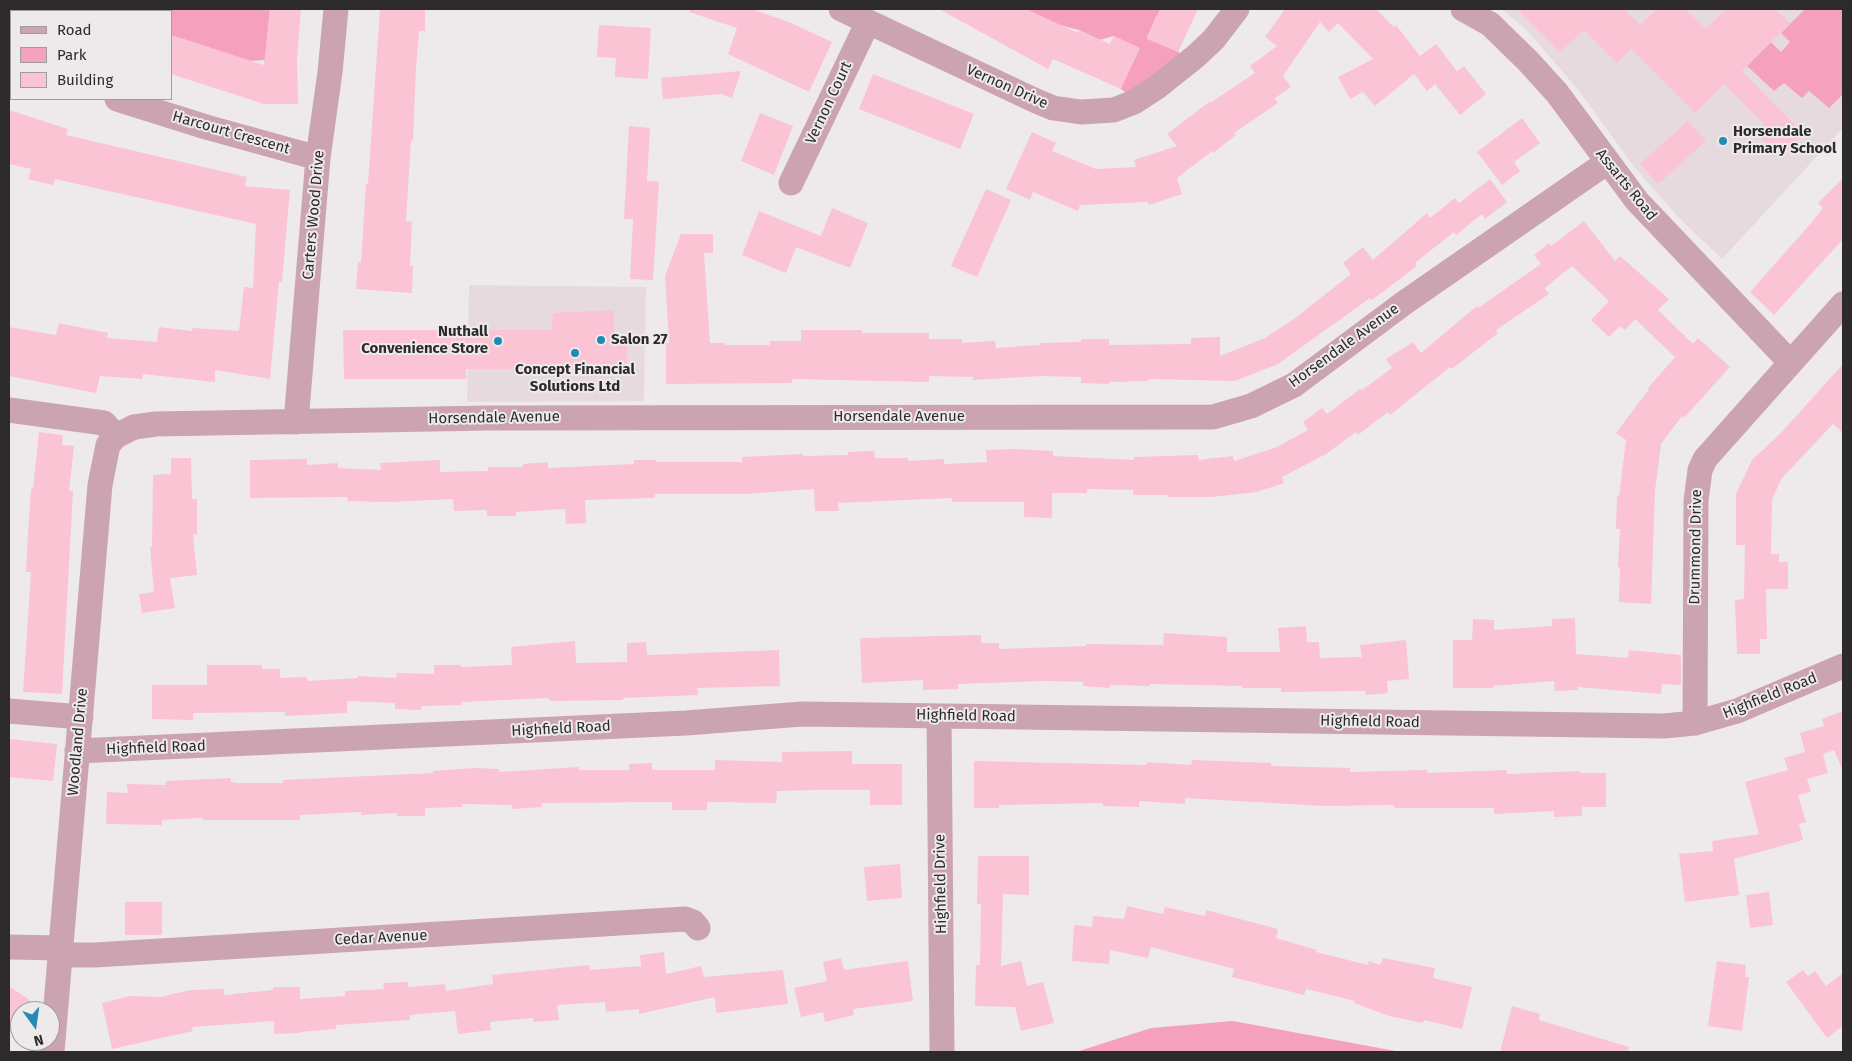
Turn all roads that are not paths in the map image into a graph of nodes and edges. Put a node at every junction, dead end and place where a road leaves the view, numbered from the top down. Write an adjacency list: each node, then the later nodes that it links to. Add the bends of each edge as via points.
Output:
1 (336, 9): 7 (street, Carters Wood Drive)
2 (841, 9): 5 (street, Vernon Drive)
3 (1237, 9): 5 (street, Vernon Drive, via 1196,56 1157,87 1114,110 1081,112 1053,108 1034,100)
4 (1464, 9): 8 (street, Assarts Road, via 1490,24 1558,93)
5 (868, 22): 9 (street, Vernon Court)
6 (119, 100): 7 (street, Harcourt Crescent)
7 (318, 158): 13 (street, Carters Wood Drive)
8 (1606, 163): 11 (street, Assarts Road, via 1642,208); 13 (street, Horsendale Avenue, via 1404,303 1294,385 1251,406 1213,417 488,418)
9 (791, 184)
10 (1843, 304): 11 (street, Drummond Drive)
11 (1790, 362): 19 (street, Drummond Drive, via 1705,459 1700,470 1696,501)
12 (9, 410): 14 (street, via 104,423)
13 (296, 422): 14 (street, Horsendale Avenue, via 156,424 134,427)
14 (116, 436): 18 (street, Woodland Drive, via 108,446 102,466)
15 (1843, 666): 19 (street, Highfield Road, via 1737,711)
16 (9, 711): 18 (street)
17 (939, 716): 19 (street, Highfield Road, via 1613,727); 20 (street, Highfield Road, via 802,714 676,723); 25 (street, Highfield Drive)
18 (81, 717): 20 (street, Woodland Drive)
19 (1695, 724)
20 (78, 751): 23 (street, Woodland Drive)
21 (698, 928): 23 (street, Cedar Avenue, via 685,919 105,955)
22 (9, 947): 23 (street, Cedar Avenue)
23 (61, 952): 24 (street, Woodland Drive)
24 (52, 1052)
25 (942, 1052)

